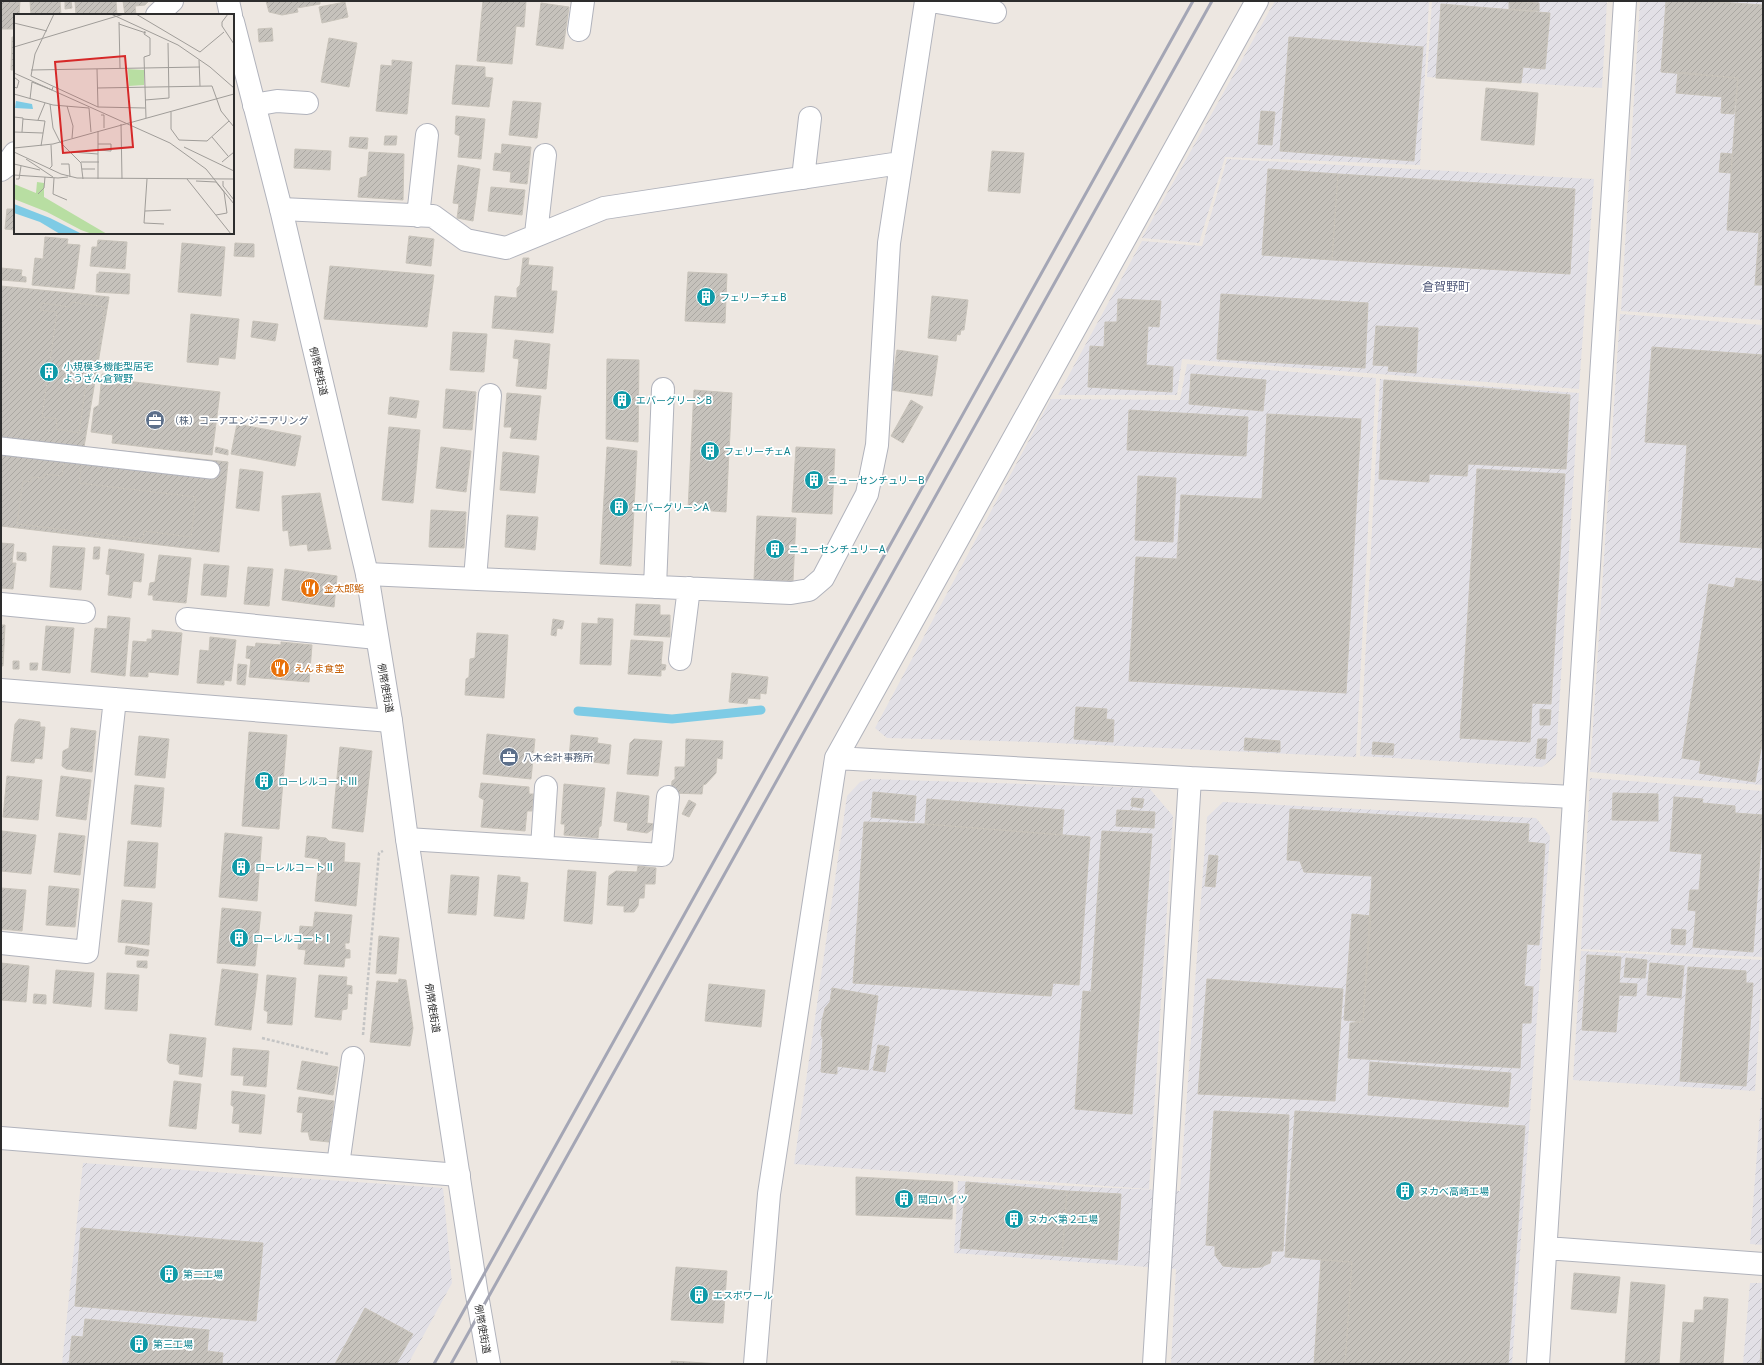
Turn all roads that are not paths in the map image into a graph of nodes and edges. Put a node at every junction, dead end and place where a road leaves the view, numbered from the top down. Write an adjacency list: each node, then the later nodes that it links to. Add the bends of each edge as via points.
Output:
1 (172, 1): 9 (street)
2 (228, 1): 10 (street)
3 (583, 1): 12 (street)
4 (926, 1): 18 (street)
5 (932, 1): 8 (street)
6 (1257, 1): 39 (street)
7 (1625, 1): 43 (street)
8 (995, 12)
9 (157, 14)
10 (231, 14)
11 (234, 26): 14 (street, 例幣使街道)
12 (579, 30)
13 (307, 103): 14 (street, via 277,101)
14 (254, 105): 20 (street, 例幣使街道)
15 (810, 118): 19 (street)
16 (427, 135): 21 (street)
17 (545, 155): 22 (street)
18 (900, 163): 19 (street); 30 (street, via 889,243 877,445 867,494 823,578 809,590 791,593)
19 (803, 178): 22 (street, via 604,208)
20 (281, 209): 21 (street); 27 (street, 例幣使街道)
21 (418, 216): 22 (street, via 432,216 466,240 506,248)
22 (536, 234)
23 (663, 389): 29 (street)
24 (490, 395): 28 (street)
25 (1, 446): 26 (lane)
26 (212, 470)
27 (367, 574): 28 (street); 34 (street, 例幣使街道)
28 (475, 579): 29 (street)
29 (655, 587): 30 (street)
30 (688, 588): 35 (street)
31 (1, 604): 32 (street)
32 (84, 612)
33 (187, 619): 34 (street)
34 (377, 638): 38 (street, 例幣使街道)
35 (680, 659)
36 (1, 690): 37 (street)
37 (116, 699): 38 (street); 46 (street, via 87,952)
38 (391, 721): 44 (street, 例幣使街道)
39 (836, 758): 40 (street); 54 (street, via 769,1194)
40 (1190, 778): 43 (street); 55 (street)
41 (546, 787): 45 (street)
42 (668, 797): 45 (street, via 662,855)
43 (1573, 797): 51 (street)
44 (408, 839): 45 (street); 50 (street, 例幣使街道)
45 (542, 847)
46 (1, 943)
47 (353, 1058): 49 (street)
48 (1, 1138): 49 (street)
49 (338, 1165): 50 (street)
50 (459, 1175): 53 (street, 例幣使街道)
51 (1546, 1248): 52 (street); 56 (street)
52 (1763, 1264)
53 (489, 1364)
54 (755, 1364)
55 (1154, 1364)
56 (1538, 1364)

